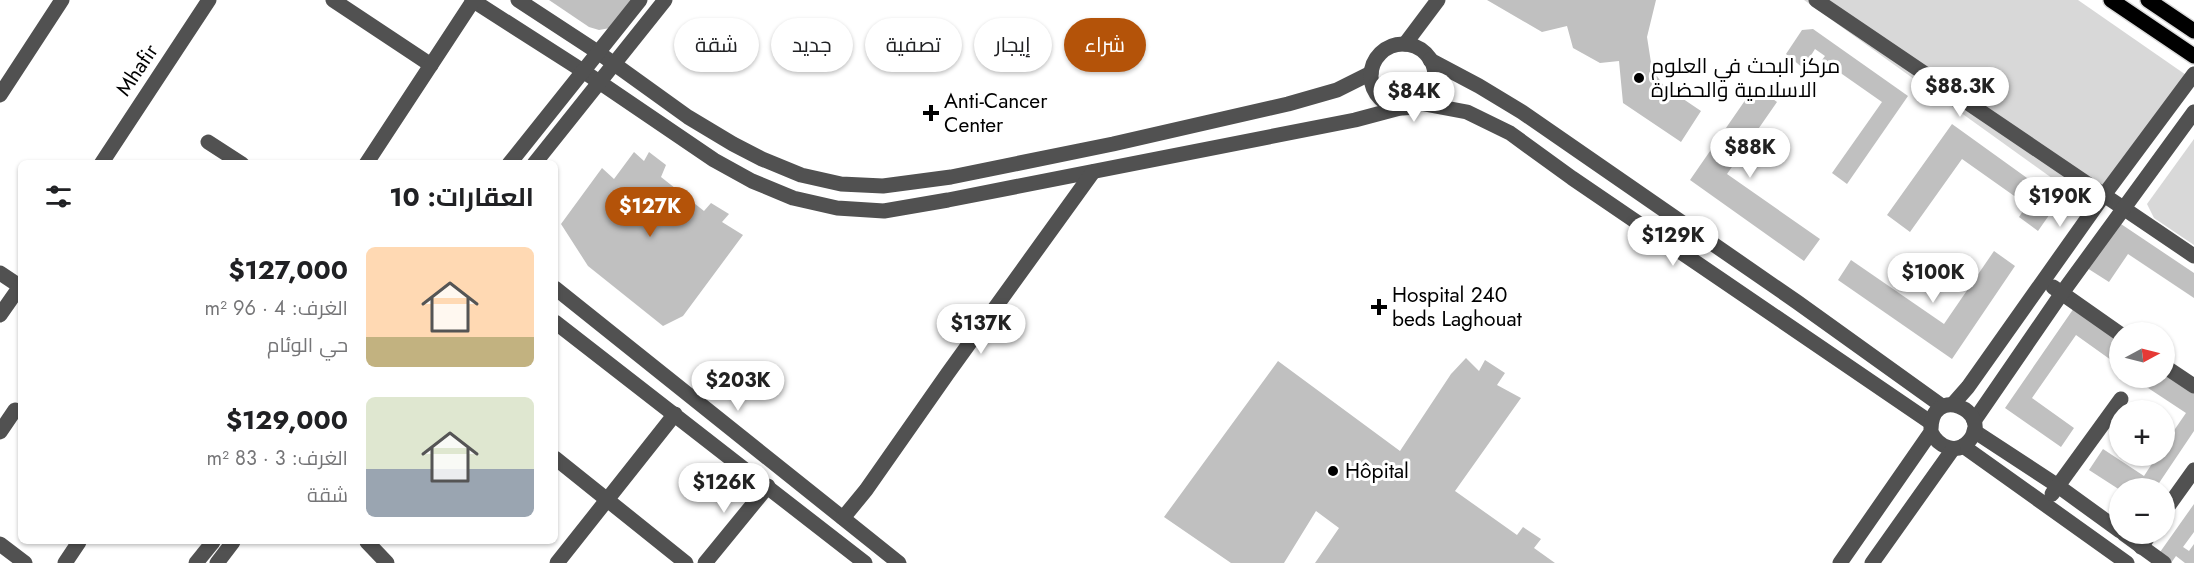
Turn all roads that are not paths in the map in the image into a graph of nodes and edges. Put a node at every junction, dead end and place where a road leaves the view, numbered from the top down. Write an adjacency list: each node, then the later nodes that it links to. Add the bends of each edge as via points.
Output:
1 (62, 0): 23 (street)
2 (209, 0): 28 (street, Mhafir)
3 (333, 0): 18 (street)
4 (472, 0): 18 (street); 19 (street)
5 (518, 0): 14 (street)
6 (640, 0): 14 (street)
7 (664, 0): 17 (street)
8 (1438, 0): 13 (street)
9 (1816, 0): 34 (street)
10 (2111, 0): 15 (main road)
11 (2148, 0): 12 (main road)
12 (2194, 31)
13 (1405, 44): 16 (street, via 1415,46); 20 (street, via 1386,49)
14 (598, 53): 17 (street); 19 (street)
15 (2194, 56)
16 (1430, 60): 24 (street, via 1434,69 1432,88); 49 (street, via 1522,112)
17 (614, 64): 20 (street, via 688,117 762,159 828,182 883,186 951,177 1288,104 1337,90); 22 (street)
18 (431, 65): 30 (street)
19 (583, 71): 22 (street); 31 (street)
20 (1371, 73): 25 (street, via 1376,93)
21 (2194, 74): 34 (street)
22 (599, 82): 32 (street); 33 (street, via 714,160 752,181 794,198 837,208 884,211)
23 (0, 95)
24 (1419, 103): 25 (street); 53 (street, via 1467,112 1510,133)
25 (1400, 108): 33 (street)
26 (2194, 112): 35 (street)
27 (208, 142): 29 (street)
28 (104, 160)
29 (236, 160)
30 (369, 160)
31 (512, 160)
32 (537, 160)
33 (1093, 172): 63 (street)
34 (2104, 195): 35 (street); 38 (street)
35 (2123, 208): 36 (street); 42 (street)
36 (2194, 256)
37 (0, 273): 39 (street)
38 (2044, 280): 42 (street); 49 (street, via 1968,387)
39 (18, 284)
40 (18, 290): 43 (street)
41 (558, 290): 63 (street)
42 (2062, 292): 45 (street); 52 (street)
43 (0, 315)
44 (558, 326): 51 (street)
45 (2109, 326)
46 (2175, 373): 47 (street)
47 (2194, 386)
48 (2121, 399): 59 (street)
49 (1948, 405): 52 (street, via 1961,406 1969,412); 53 (street, via 1935,413)
50 (15, 410): 54 (street)
51 (675, 414): 58 (street); 61 (street)
52 (1974, 426): 55 (street, via 1970,440); 59 (street)
53 (1931, 427): 55 (street, via 1935,441 1943,447); 81 (street)
54 (0, 432)
55 (1958, 448): 62 (street); 82 (street)
56 (558, 460): 61 (street)
57 (2194, 470): 60 (street)
58 (768, 486): 71 (street); 79 (street)
59 (2058, 486): 62 (street); 64 (street)
60 (2175, 497)
61 (608, 499): 77 (street); 78 (street)
62 (2045, 503): 83 (street)
63 (843, 518): 80 (street)
64 (2109, 523)
65 (0, 544): 72 (street)
66 (78, 544): 73 (street)
67 (211, 544): 74 (street)
68 (231, 544): 75 (street)
69 (374, 544): 76 (street)
70 (2149, 544): 84 (street)
71 (861, 562)
72 (25, 563)
73 (65, 563)
74 (196, 563)
75 (217, 563)
76 (387, 563)
77 (557, 563)
78 (685, 563)
79 (705, 563)
80 (899, 563)
81 (1840, 563)
82 (1872, 563)
83 (2127, 563)
84 (2164, 563)

